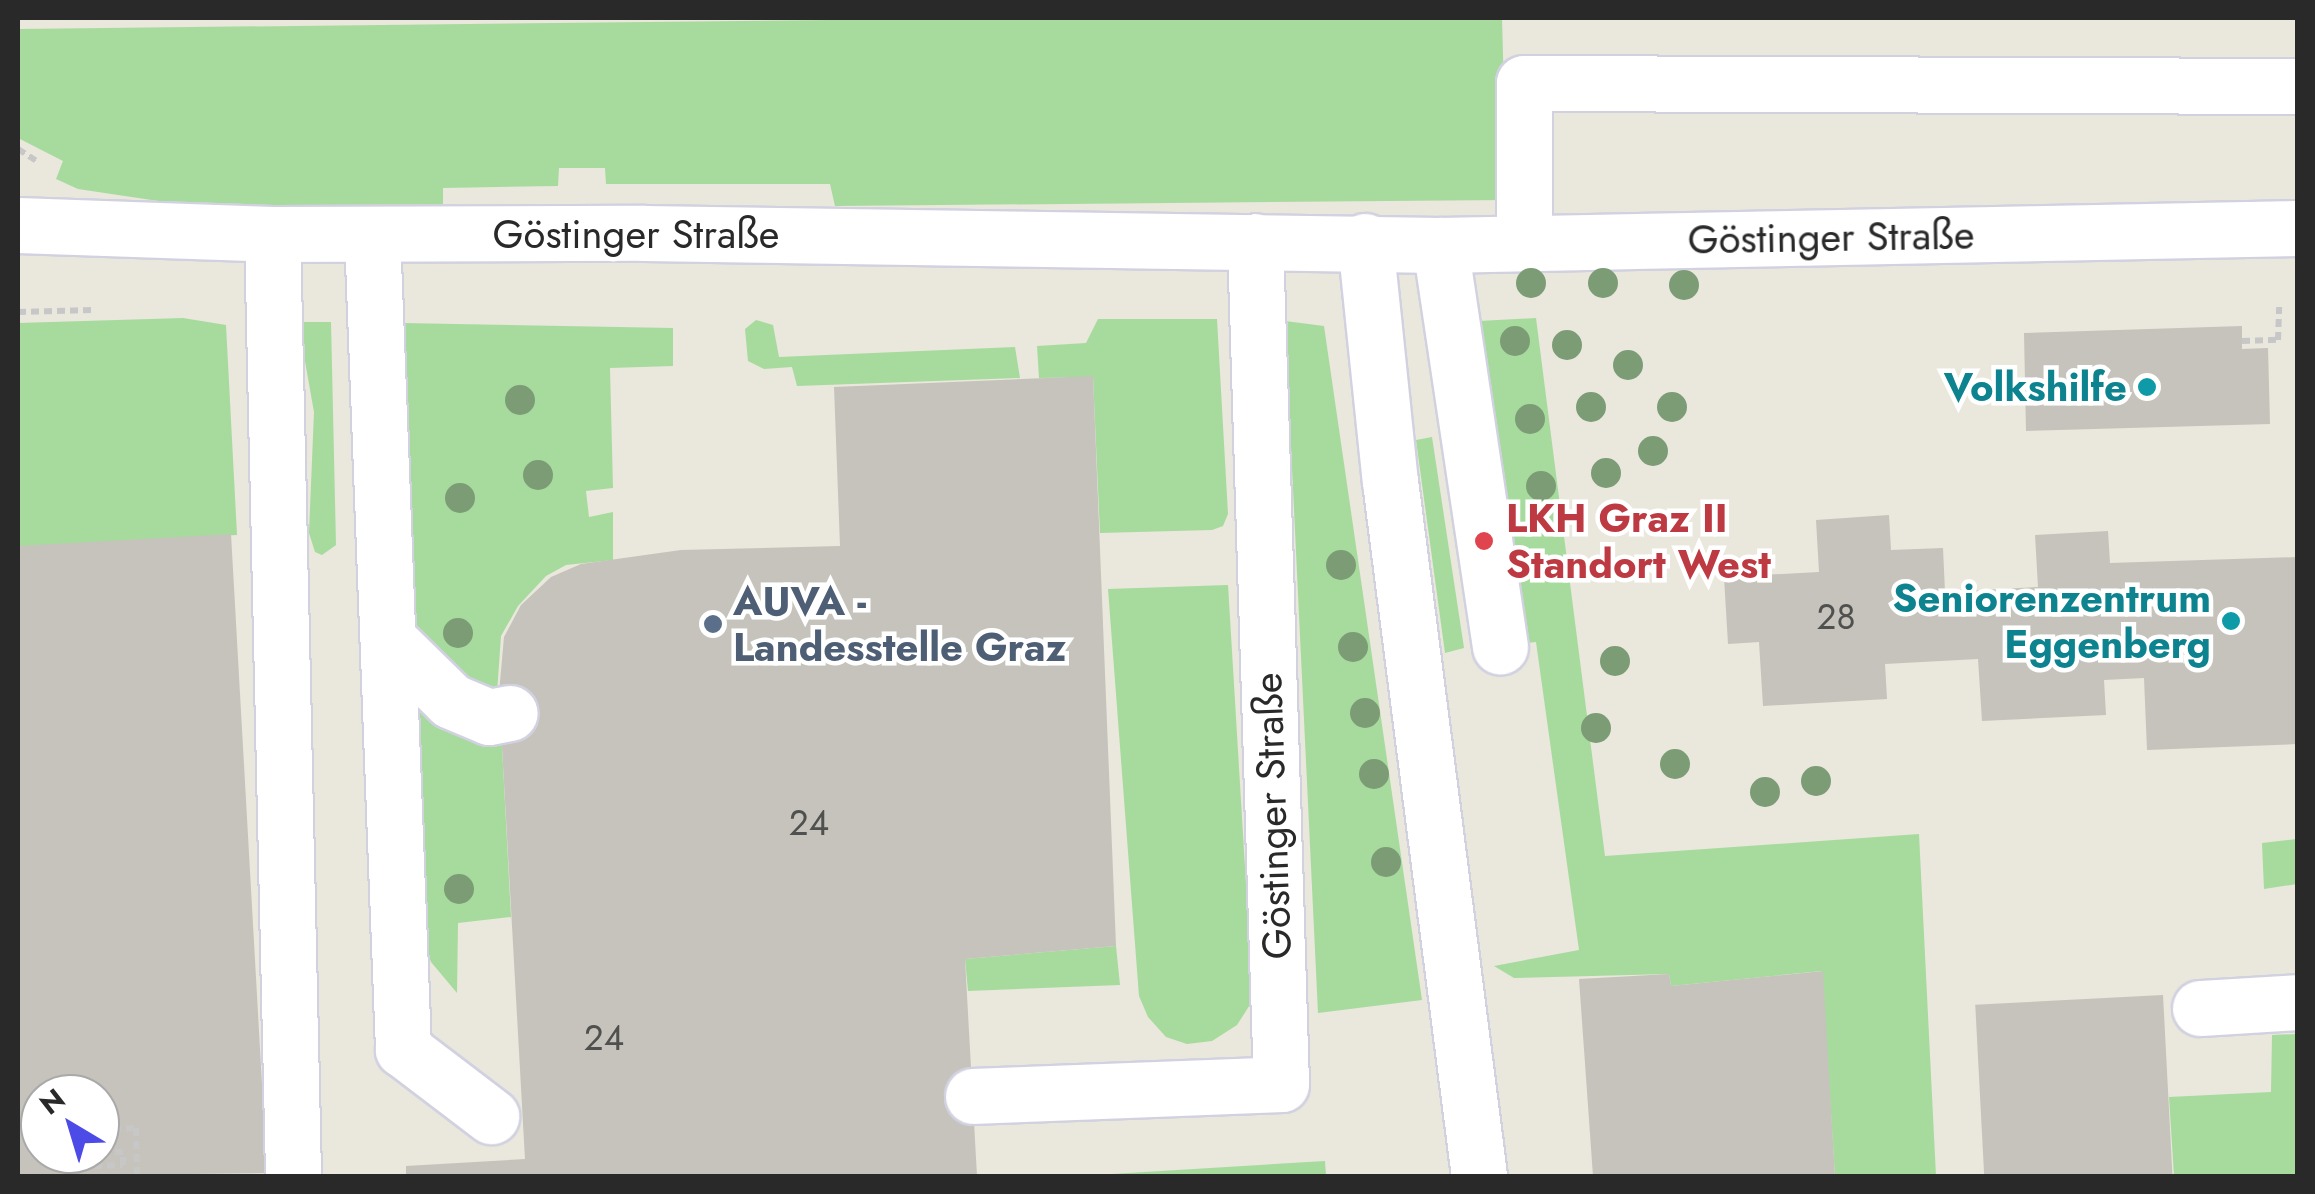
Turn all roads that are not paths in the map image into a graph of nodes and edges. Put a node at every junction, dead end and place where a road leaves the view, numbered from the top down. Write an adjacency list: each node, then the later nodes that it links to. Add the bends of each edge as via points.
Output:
1 (2298, 86): 8 (street, via 1524,83)
2 (18, 225): 4 (street, Göstinger Straße)
3 (2298, 228): 8 (street, Göstinger Straße)
4 (272, 234): 5 (street, Göstinger Straße); 17 (street)
5 (372, 234): 6 (street, Göstinger Straße); 10 (street)
6 (1254, 241): 7 (street, Göstinger Straße); 15 (street, Göstinger Straße, via 1281,1084)
7 (1365, 241): 9 (street, Göstinger Straße); 18 (street)
8 (1524, 243): 9 (street, Göstinger Straße)
9 (1440, 245): 11 (street)
10 (388, 639): 12 (street, via 452,700 489,717); 16 (street, via 403,1049)
11 (1500, 646)
12 (510, 713)
13 (2298, 1002): 14 (street)
14 (2200, 1008)
15 (973, 1096)
16 (490, 1116)
17 (293, 1176)
18 (1479, 1176)

